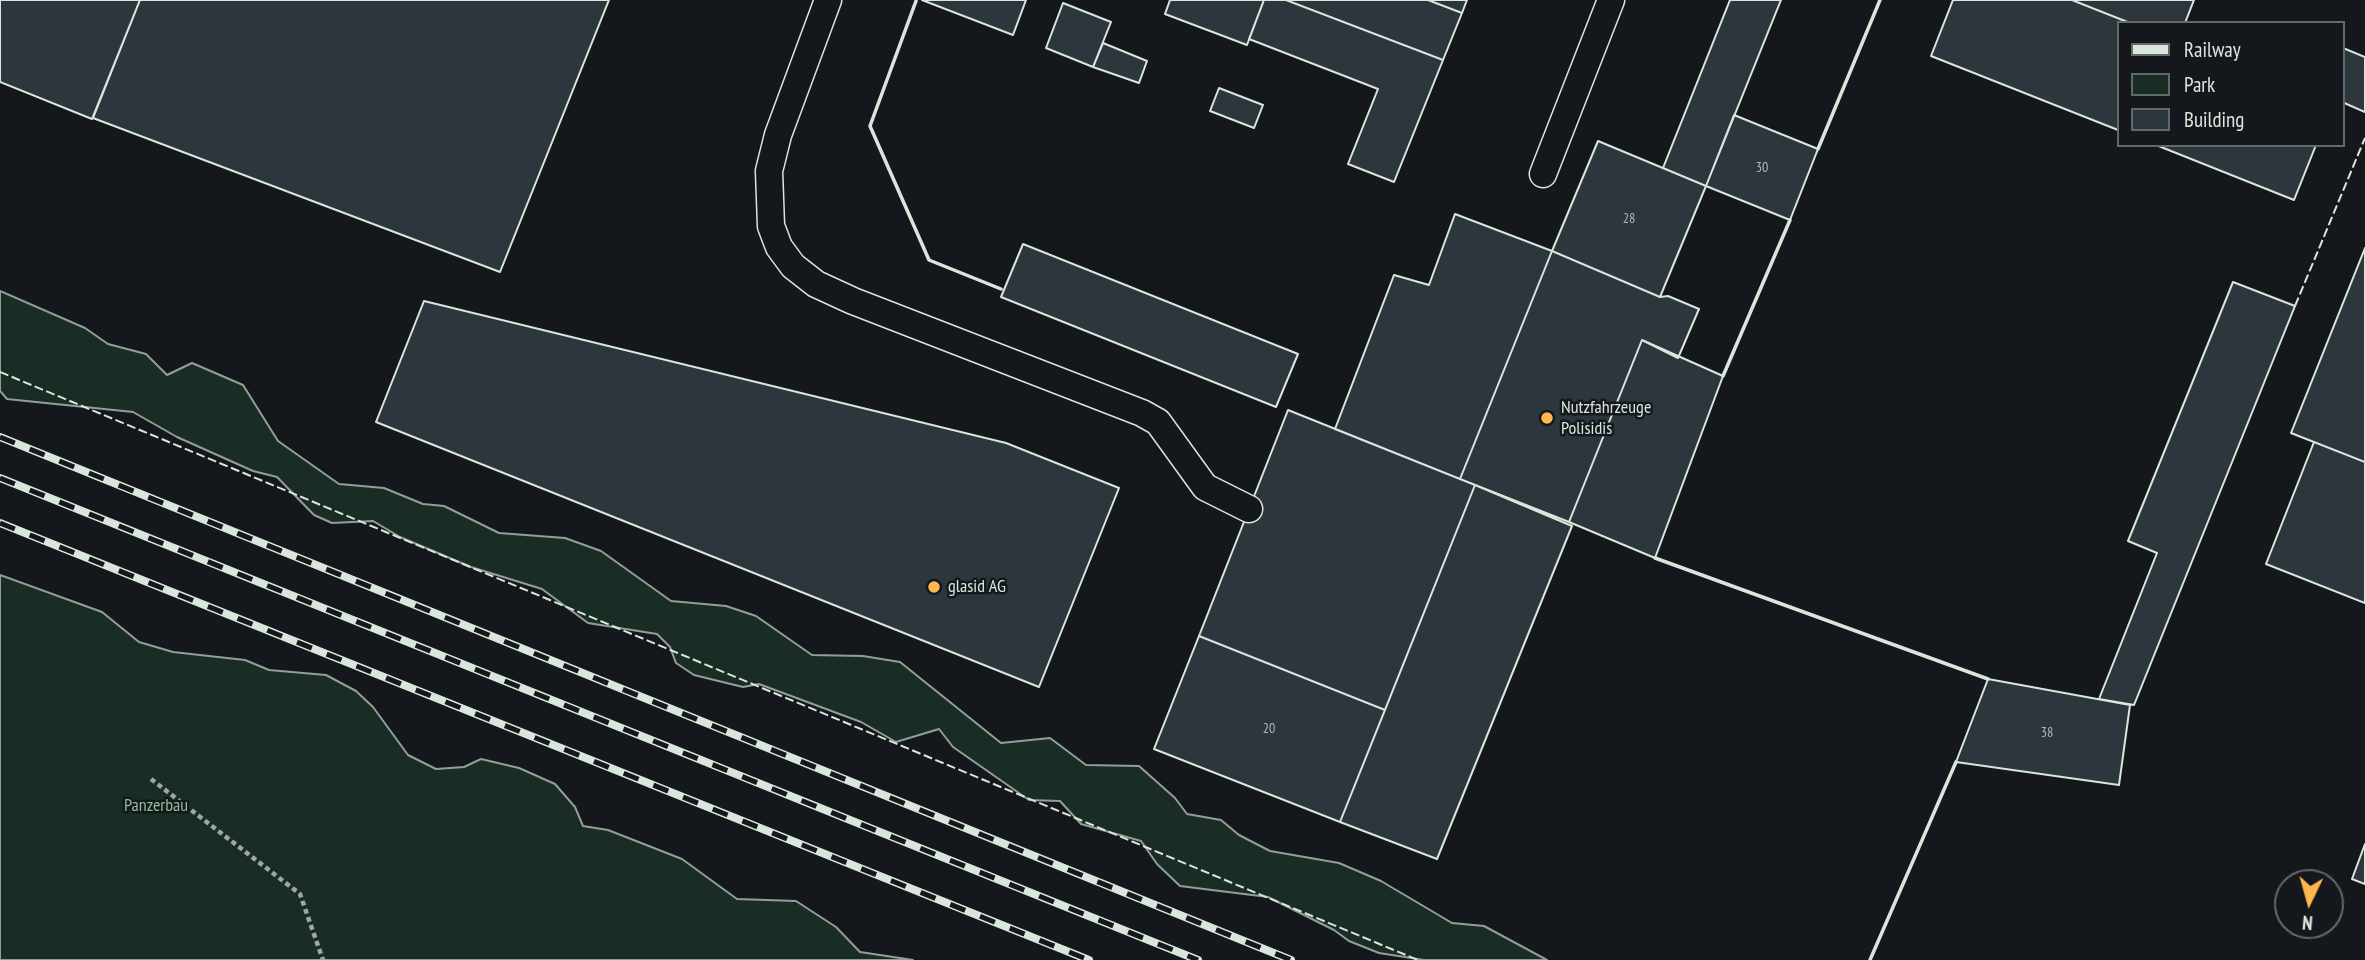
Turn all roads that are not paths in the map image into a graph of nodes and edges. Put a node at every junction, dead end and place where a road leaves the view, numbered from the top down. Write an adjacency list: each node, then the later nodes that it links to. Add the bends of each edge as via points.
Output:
1 (828, 0): 4 (lane, via 769,171 771,226 793,266 816,284 853,300 1142,413 1158,422 1205,488)
2 (1611, 0): 3 (lane)
3 (1543, 174)
4 (1249, 509)

